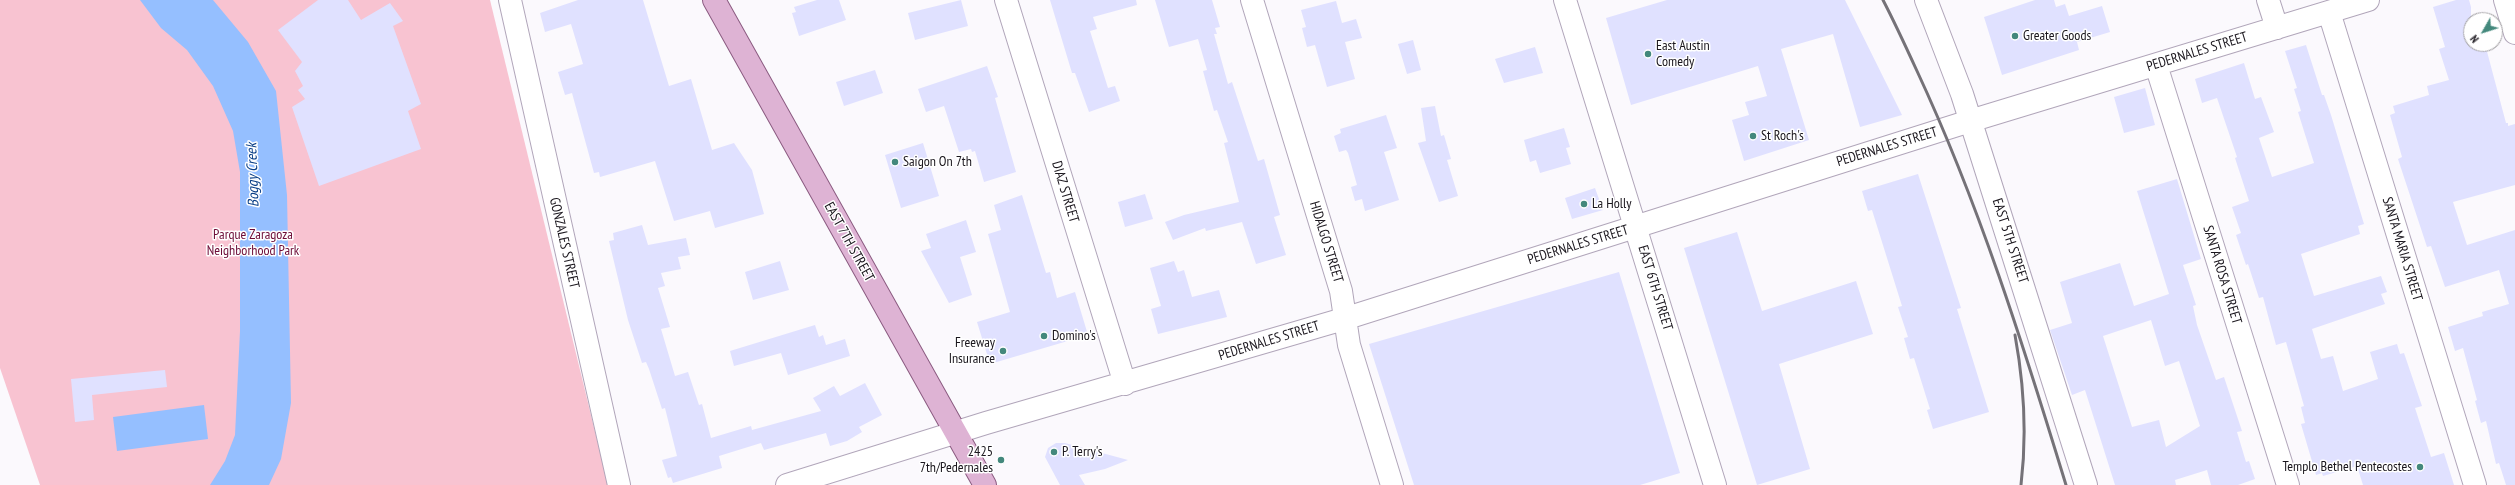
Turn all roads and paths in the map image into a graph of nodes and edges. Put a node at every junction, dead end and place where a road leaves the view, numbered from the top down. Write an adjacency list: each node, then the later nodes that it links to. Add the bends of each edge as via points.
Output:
1 (510, 0): 19 (street, GONZALES STREET)
2 (714, 0): 18 (main road, EAST 7TH STREET)
3 (1006, 0): 17 (street, DIAZ STREET)
4 (1252, 0): 16 (street, HIDALGO STREET, via 1341,291)
5 (1565, 0): 15 (street, EAST 6TH STREET)
6 (1926, 0): 14 (street, EAST 5TH STREET)
7 (2268, 0): 11 (street)
8 (2368, 0): 10 (street, PEDERNALES STREET)
9 (2505, 0): 12 (street)
10 (2329, 12): 11 (street, PEDERNALES STREET); 26 (street, SANTA MARIA STREET)
11 (2277, 28): 13 (street, PEDERNALES STREET)
12 (2515, 33)
13 (2156, 65): 14 (street, PEDERNALES STREET); 25 (street, SANTA ROSA STREET)
14 (1970, 121): 15 (street, PEDERNALES STREET); 24 (street, EAST 5TH STREET)
15 (1636, 227): 16 (street, PEDERNALES STREET); 23 (street, EAST 6TH STREET)
16 (1346, 318): 17 (street, PEDERNALES STREET); 22 (street, HIDALGO STREET, via 1349,345)
17 (1125, 384): 18 (street, PEDERNALES STREET)
18 (955, 432): 20 (street, PEDERNALES STREET); 21 (main road, EAST 7TH STREET)
19 (619, 485)
20 (787, 485)
21 (985, 485)
22 (1392, 485)
23 (1715, 485)
24 (2086, 485)
25 (2288, 485)
26 (2476, 485)

